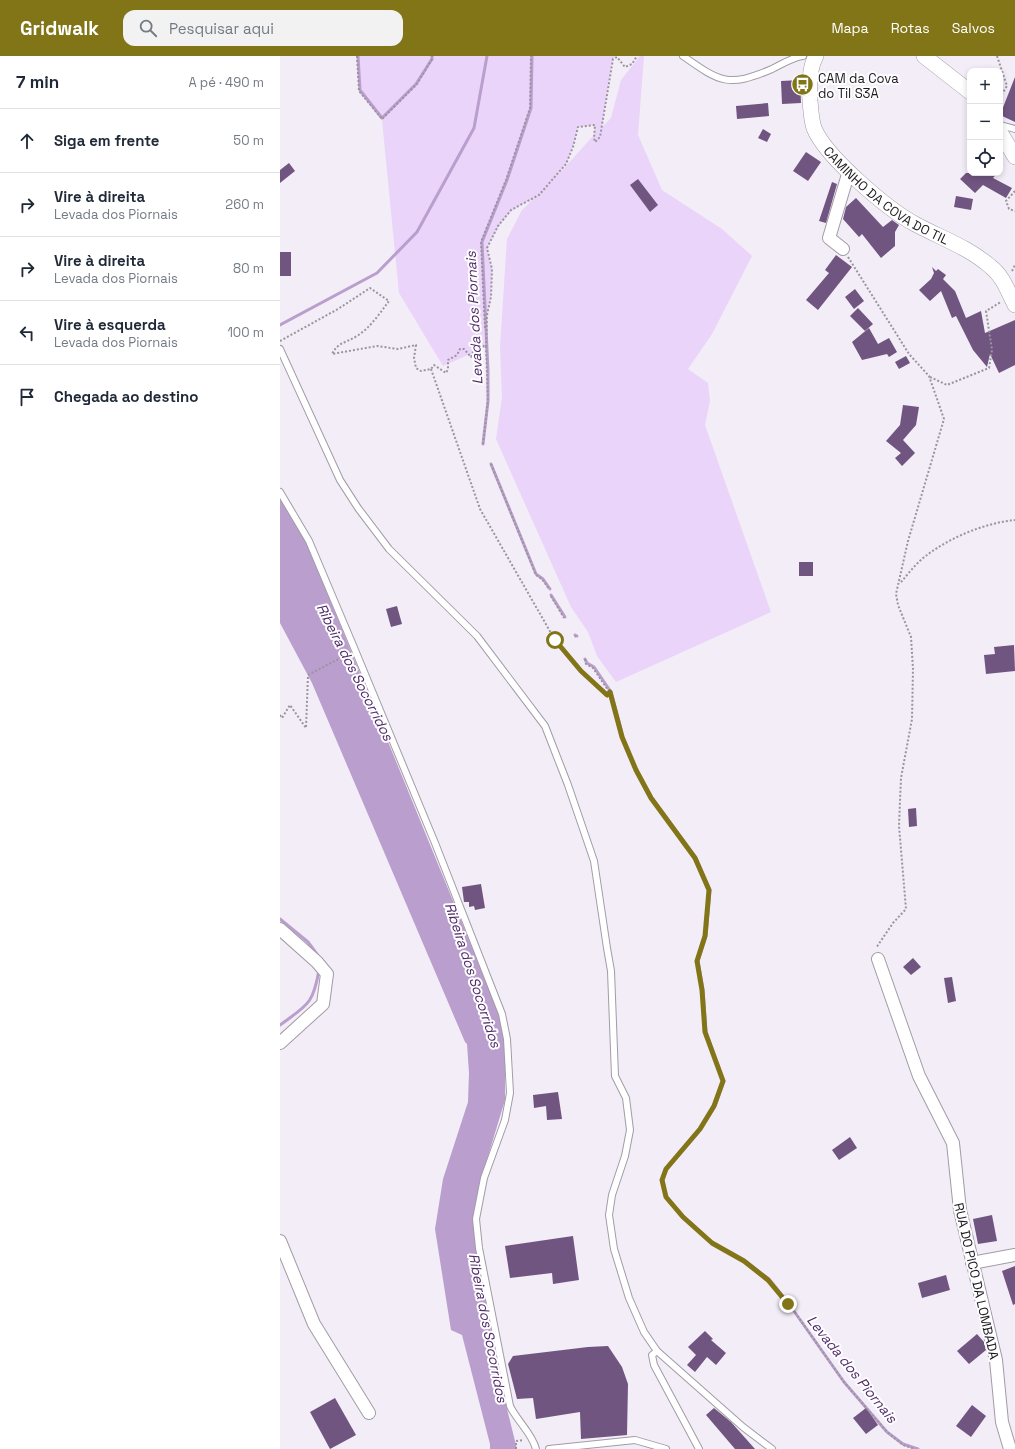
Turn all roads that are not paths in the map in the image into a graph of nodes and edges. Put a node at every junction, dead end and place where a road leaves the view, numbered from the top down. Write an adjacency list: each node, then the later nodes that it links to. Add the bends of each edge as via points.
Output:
1 (683, 56): 2 (lane, via 710,75 726,81 748,78)
2 (803, 56)
3 (816, 56): 10 (street, CAMINHO DA COVA DO TIL, via 812,63 810,78 811,119 814,129 829,151)
4 (924, 56): 5 (street)
5 (967, 90)
6 (1003, 126): 7 (lane)
7 (1015, 129)
8 (1003, 137): 9 (street)
9 (1015, 156)
10 (849, 171): 11 (street, via 830,238); 12 (street, CAMINHO DA COVA DO TIL, via 886,205 915,224 971,251 993,268 1003,280)
11 (843, 250)
12 (1013, 301)
13 (280, 349): 21 (lane, via 340,480 358,508 389,548 477,636 545,726 568,785 594,861 611,972 616,1076 626,1098 630,1130 609,1215 614,1249 629,1298 644,1332)
14 (280, 492): 23 (lane, via 309,541 435,843 502,1014 507,1039 510,1093 505,1120 484,1178 476,1219 479,1248 510,1406)
15 (280, 929): 17 (street, via 327,974 323,1004)
16 (878, 960): 20 (street, RUA DO PICO DA LOMBADA, via 919,1076 953,1143 960,1210)
17 (280, 1043)
18 (280, 1241): 22 (street, via 314,1324)
19 (1015, 1255): 20 (street)
20 (972, 1263): 28 (street, RUA DO PICO DA LOMBADA, via 996,1360 1002,1422)
21 (657, 1351): 26 (lane, via 652,1355 654,1365); 27 (lane, via 743,1427)
22 (369, 1412)
23 (536, 1449)
24 (549, 1449): 25 (lane, via 635,1440)
25 (666, 1449)
26 (699, 1449)
27 (772, 1449)
28 (1010, 1449)

